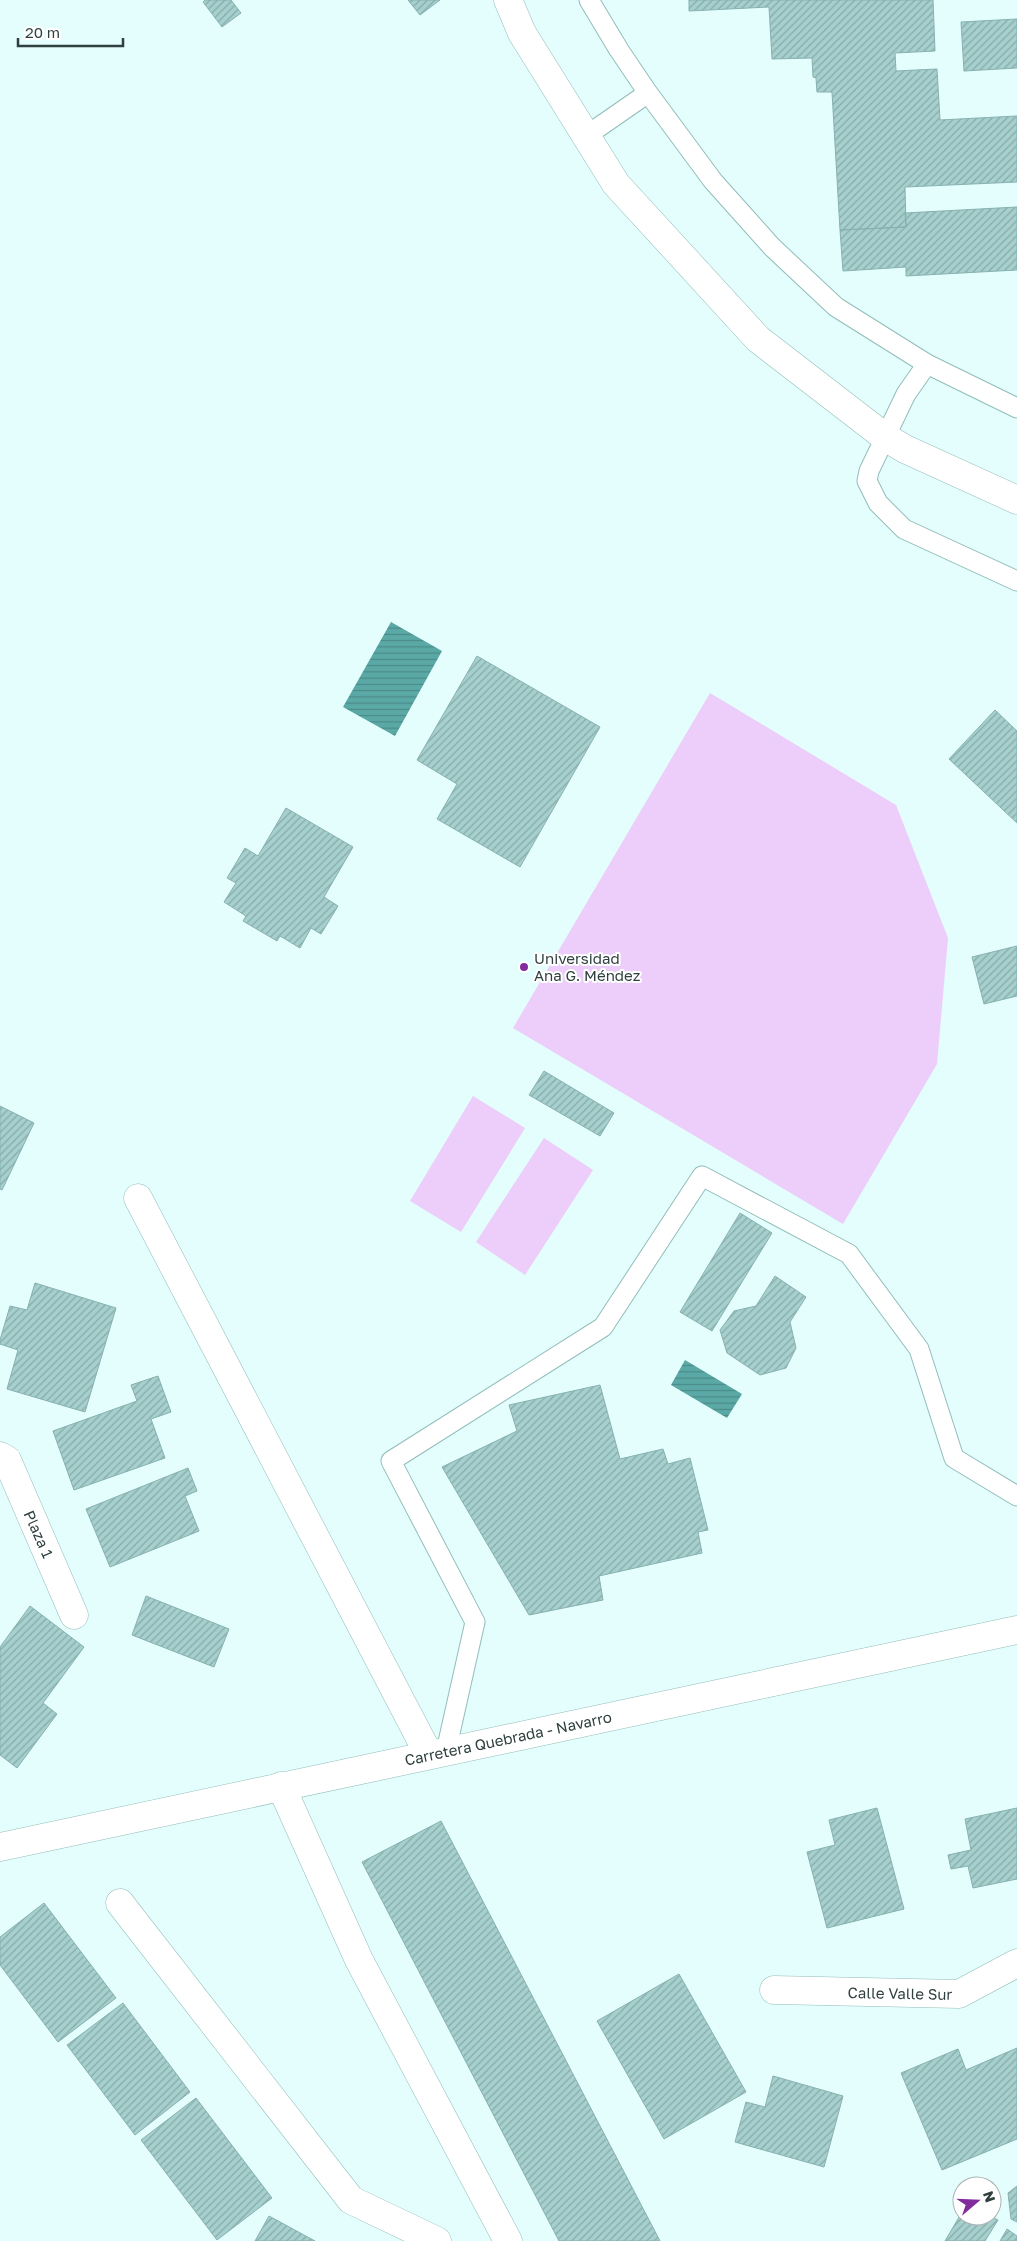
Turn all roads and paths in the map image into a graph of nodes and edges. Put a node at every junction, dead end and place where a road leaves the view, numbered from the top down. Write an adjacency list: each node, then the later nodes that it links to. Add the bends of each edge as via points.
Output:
1 (508, 0): 4 (street, via 522,33)
2 (590, 0): 3 (lane)
3 (648, 93): 4 (lane); 5 (lane, via 713,181 772,247 836,307)
4 (586, 136): 7 (street, via 616,184 758,339)
5 (927, 364): 6 (lane); 7 (lane, via 906,394)
6 (1017, 408)
7 (885, 436): 8 (street, via 905,449); 9 (lane, via 867,482 878,503 904,529)
8 (1017, 500)
9 (1017, 581)
10 (138, 1198): 15 (street)
11 (0, 1456): 13 (street, Plaza 1, via 7,1460)
12 (1017, 1496): 15 (lane, via 954,1458 919,1349 849,1254 702,1176 602,1328 390,1461 475,1622)
13 (74, 1615)
14 (1017, 1630): 15 (street, Carretera Quebrada - Navarro)
15 (438, 1753): 16 (street, Carretera Quebrada - Navarro)
16 (281, 1786): 17 (street, Carretera Quebrada - Navarro); 22 (street, via 359,1960)
17 (0, 1847)
18 (120, 1903): 21 (street, via 351,2200)
19 (1017, 1963): 20 (street, Calle Valle Sur, via 960,1994)
20 (774, 1990)
21 (436, 2241)
22 (508, 2241)

